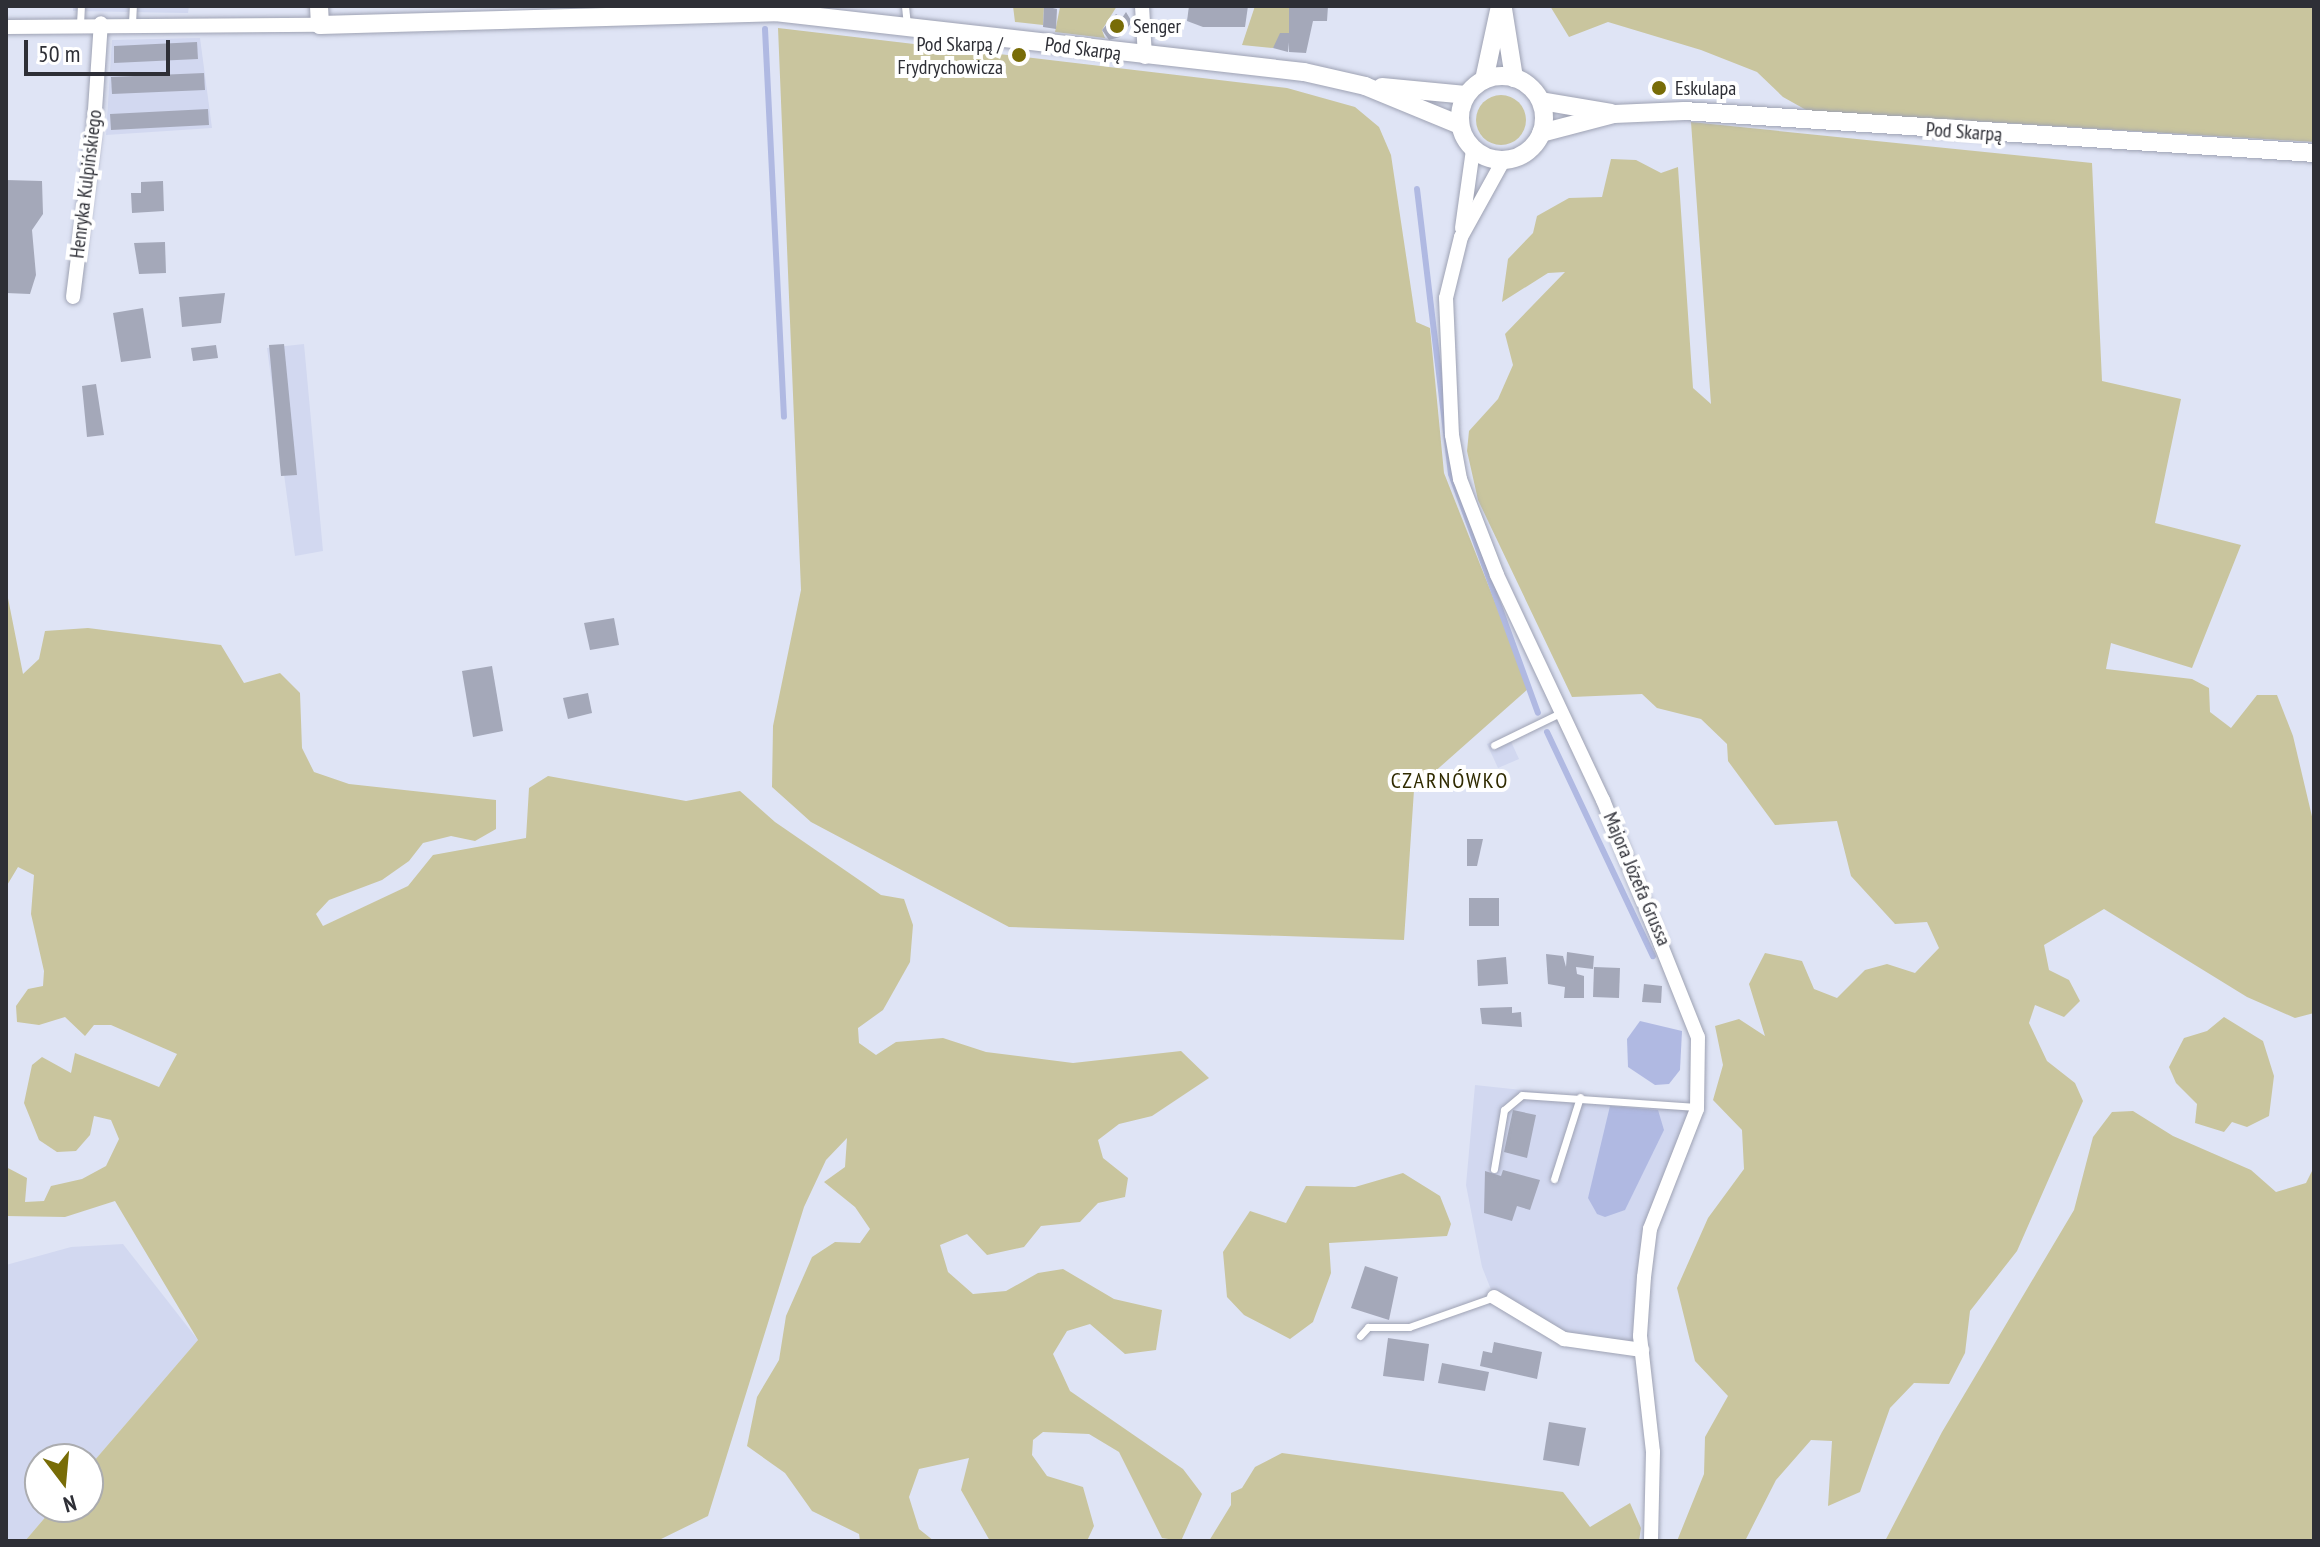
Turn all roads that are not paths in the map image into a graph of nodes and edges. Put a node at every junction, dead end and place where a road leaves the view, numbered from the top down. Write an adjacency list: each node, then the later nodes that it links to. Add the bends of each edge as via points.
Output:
1 (81, 6): 10 (lane)
2 (133, 6): 9 (lane)
3 (905, 6): 12 (lane)
4 (1142, 6): 13 (street)
5 (1501, 6): 14 (street); 15 (street)
6 (736, 9): 7 (street, Pod Skarpą); 12 (street, Pod Skarpą)
7 (320, 15): 9 (street)
8 (101, 23): 9 (street); 10 (street); 26 (street, Henryka Kulpińskiego)
9 (132, 23)
10 (80, 24): 11 (street)
11 (6, 27)
12 (907, 27): 13 (street, Pod Skarpą)
13 (1145, 57): 16 (street, Pod Skarpą, via 1304,72)
14 (1514, 78): 15 (street); 18 (street)
15 (1484, 80): 17 (street)
16 (1365, 86): 17 (street, Pod Skarpą); 20 (street, Pod Skarpą)
17 (1466, 95): 20 (street)
18 (1541, 101): 19 (street, Pod Skarpą); 21 (street)
19 (1614, 114): 21 (street, Pod Skarpą); 23 (street, Pod Skarpą, via 1684,111)
20 (1460, 125): 22 (street)
21 (1541, 133): 24 (street, via 1530,150)
22 (1473, 150): 24 (street); 25 (street, Majora Józefa Grussa)
23 (2314, 153)
24 (1503, 161): 25 (street, Majora Józefa Grussa)
25 (1461, 237): 27 (street, Majora Józefa Grussa, via 1446,298 1452,435 1460,479 1497,575)
26 (73, 297)
27 (1562, 712): 28 (lane); 30 (street, Majora Józefa Grussa, via 1678,977 1698,1037)
28 (1494, 745)
29 (1580, 1097): 30 (lane); 31 (lane, via 1522,1095 1510,1100); 32 (lane)
30 (1697, 1107): 35 (street, Majora Józefa Grussa, via 1650,1229)
31 (1494, 1169)
32 (1554, 1179)
33 (1494, 1297): 34 (lane, via 1409,1327 1368,1327); 35 (street, via 1564,1339)
34 (1360, 1336)
35 (1642, 1350): 36 (street, Majora Józefa Grussa, via 1653,1452)
36 (1651, 1541)

